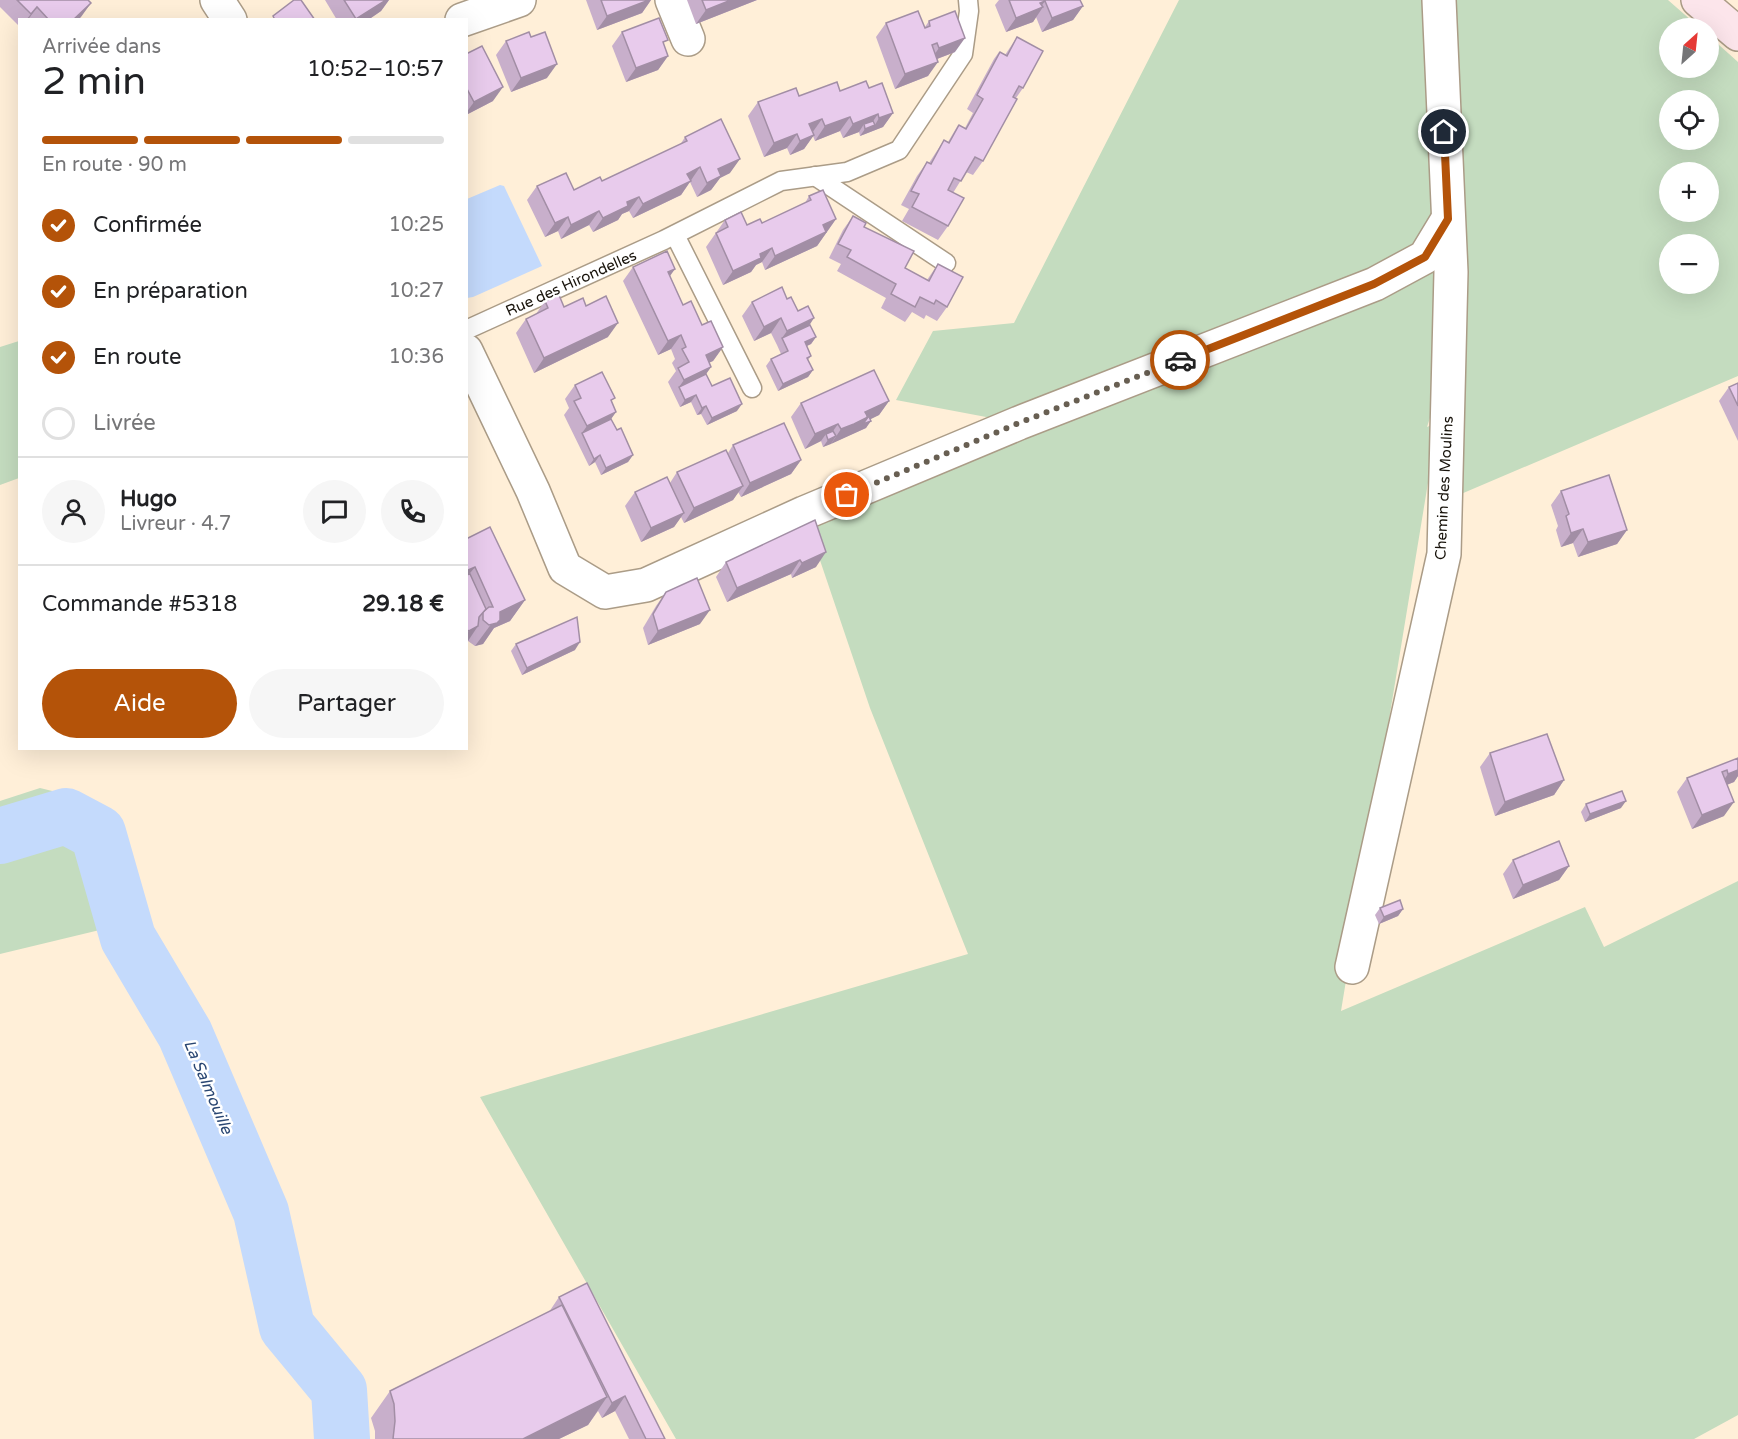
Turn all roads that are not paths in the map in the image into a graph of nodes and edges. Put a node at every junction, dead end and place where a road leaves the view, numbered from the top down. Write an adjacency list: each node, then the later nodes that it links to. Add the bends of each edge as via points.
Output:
1 (217, 0): 7 (street)
2 (519, 0): 8 (street)
3 (672, 0): 10 (street)
4 (968, 0): 11 (lane, Rue des Hirondelles, via 963,54 899,150 847,172)
5 (1439, 0): 12 (street, Chemin des Moulins)
6 (1698, 0): 9 (street)
7 (229, 18)
8 (468, 18)
9 (1738, 34)
10 (688, 39)
11 (815, 176): 13 (lane, Rue des Hirondelles, via 780,181); 14 (lane)
12 (1448, 219): 16 (street, via 1425,257 1374,284 1019,423 804,513 646,585 605,592 566,568); 18 (street, Chemin des Moulins, via 1451,272 1444,554)
13 (675, 235): 15 (lane, Rue des Hirondelles); 17 (lane)
14 (946, 263)
15 (468, 329)
16 (468, 355)
17 (752, 388)
18 (1352, 967)

